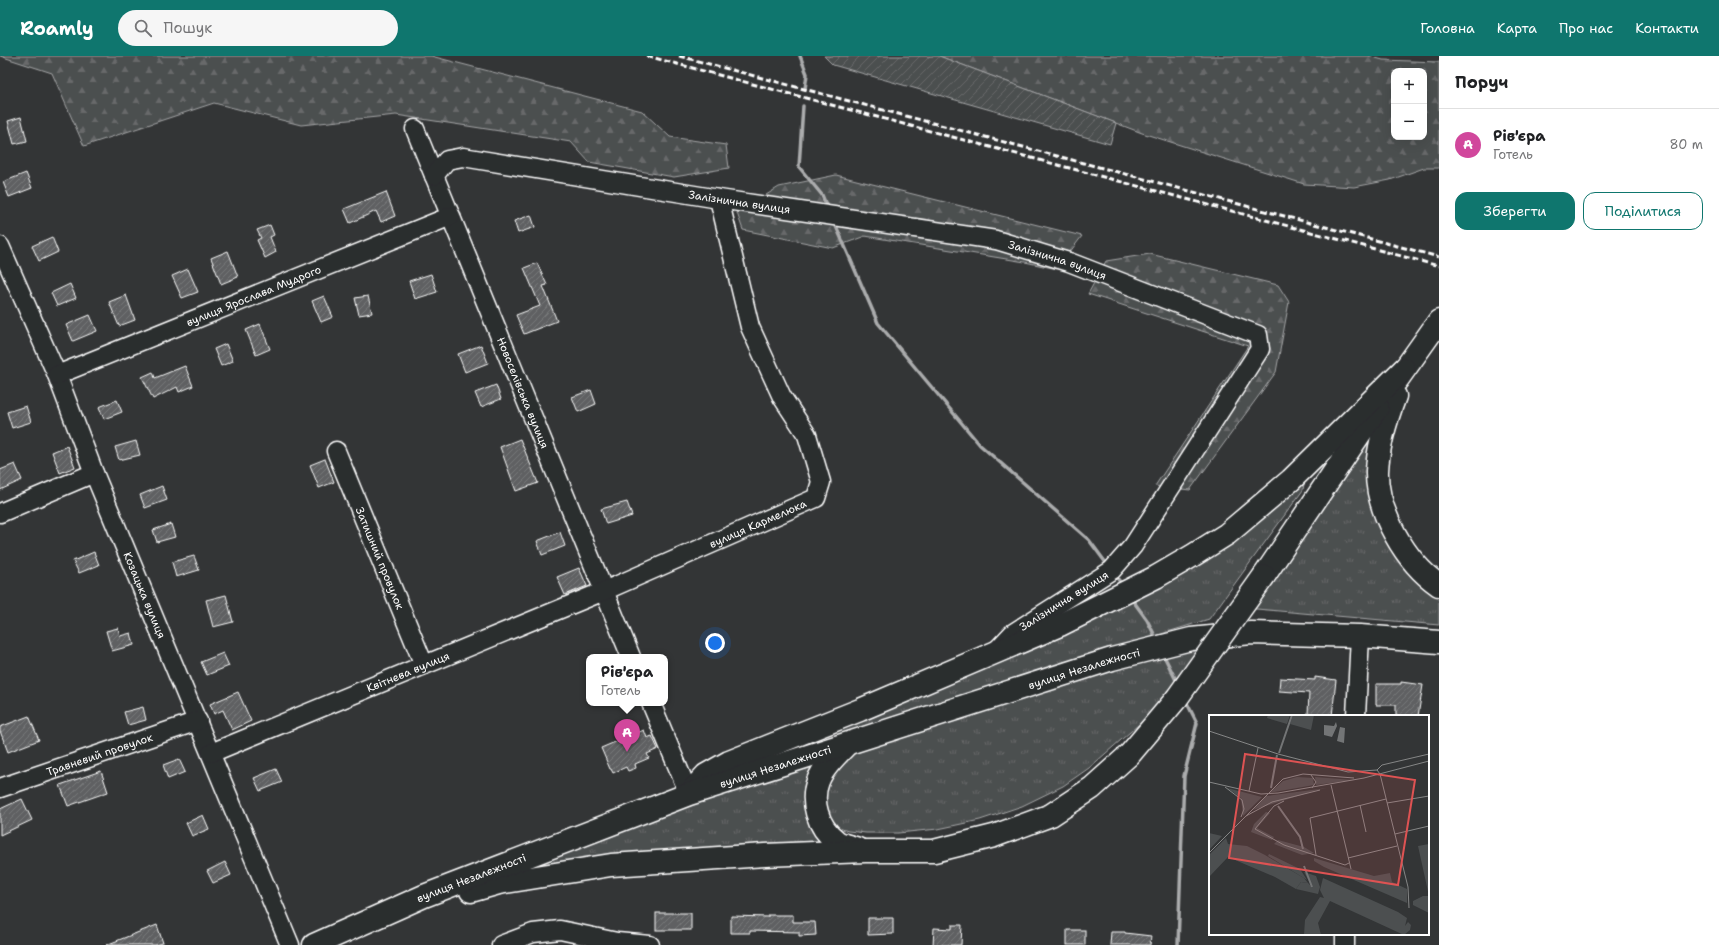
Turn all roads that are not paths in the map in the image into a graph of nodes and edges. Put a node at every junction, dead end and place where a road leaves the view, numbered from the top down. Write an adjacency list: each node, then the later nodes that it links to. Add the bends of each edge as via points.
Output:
1 (415, 129): 2 (street, Новоселівська вулиця)
2 (434, 176): 3 (street, Залізнична вулиця, via 447,160 463,157); 4 (street, Новоселівська вулиця)
3 (719, 199): 13 (street, вулиця Кармелюка, via 750,327 782,397 807,435 821,482 816,498); 17 (street, Залізнична вулиця, via 996,240 1070,262 1258,335 1260,350 1132,546 1112,570 1013,633)
4 (451, 216): 8 (street, вулиця Ярослава Мудрого); 13 (street, Новоселівська вулиця)
5 (0, 246): 8 (street, Козацька вулиця)
6 (1439, 321): 7 (main road)
7 (1404, 369): 12 (main road, via 1384,428 1377,470 1378,485 1394,533 1407,554 1429,579); 17 (main road, via 1291,480 1227,534 1109,602); 26 (main road, bridge, via 1264,576 1177,698 1130,754 1092,788 1051,814 994,836 934,851)
8 (56, 375): 10 (street, Козацька вулиця)
9 (336, 451): 18 (street, Затишний провулок)
10 (94, 473): 11 (street); 21 (street, Козацька вулиця)
11 (0, 512)
12 (1439, 586)
13 (604, 591): 16 (street, Новоселівська вулиця); 18 (street, Квітнева вулиця)
14 (1360, 636): 15 (main road, вулиця Незалежності); 20 (street); 22 (main road, вулиця Незалежності, via 1252,633 1190,639 1112,659)
15 (1439, 642)
16 (630, 654)
17 (993, 654): 25 (main road, via 729,762 706,775)
18 (424, 665): 23 (street, Квітнева вулиця)
19 (652, 706): 25 (street)
20 (1356, 715)
21 (198, 721): 23 (street, Козацька вулиця); 24 (street, Травневий провулок)
22 (846, 745): 25 (main road, вулиця Незалежності); 26 (main road, via 818,781 815,802 825,830 835,841)
23 (211, 753): 28 (street, Козацька вулиця)
24 (0, 788)
25 (689, 794): 27 (main road, вулиця Незалежності, via 424,896)
26 (865, 851): 27 (main road, via 611,865 499,883)
27 (359, 925): 29 (main road, вулиця Незалежності)
28 (290, 945)
29 (314, 945)
30 (500, 945): 31 (street, via 534,933 560,930 617,942)
31 (650, 945)

